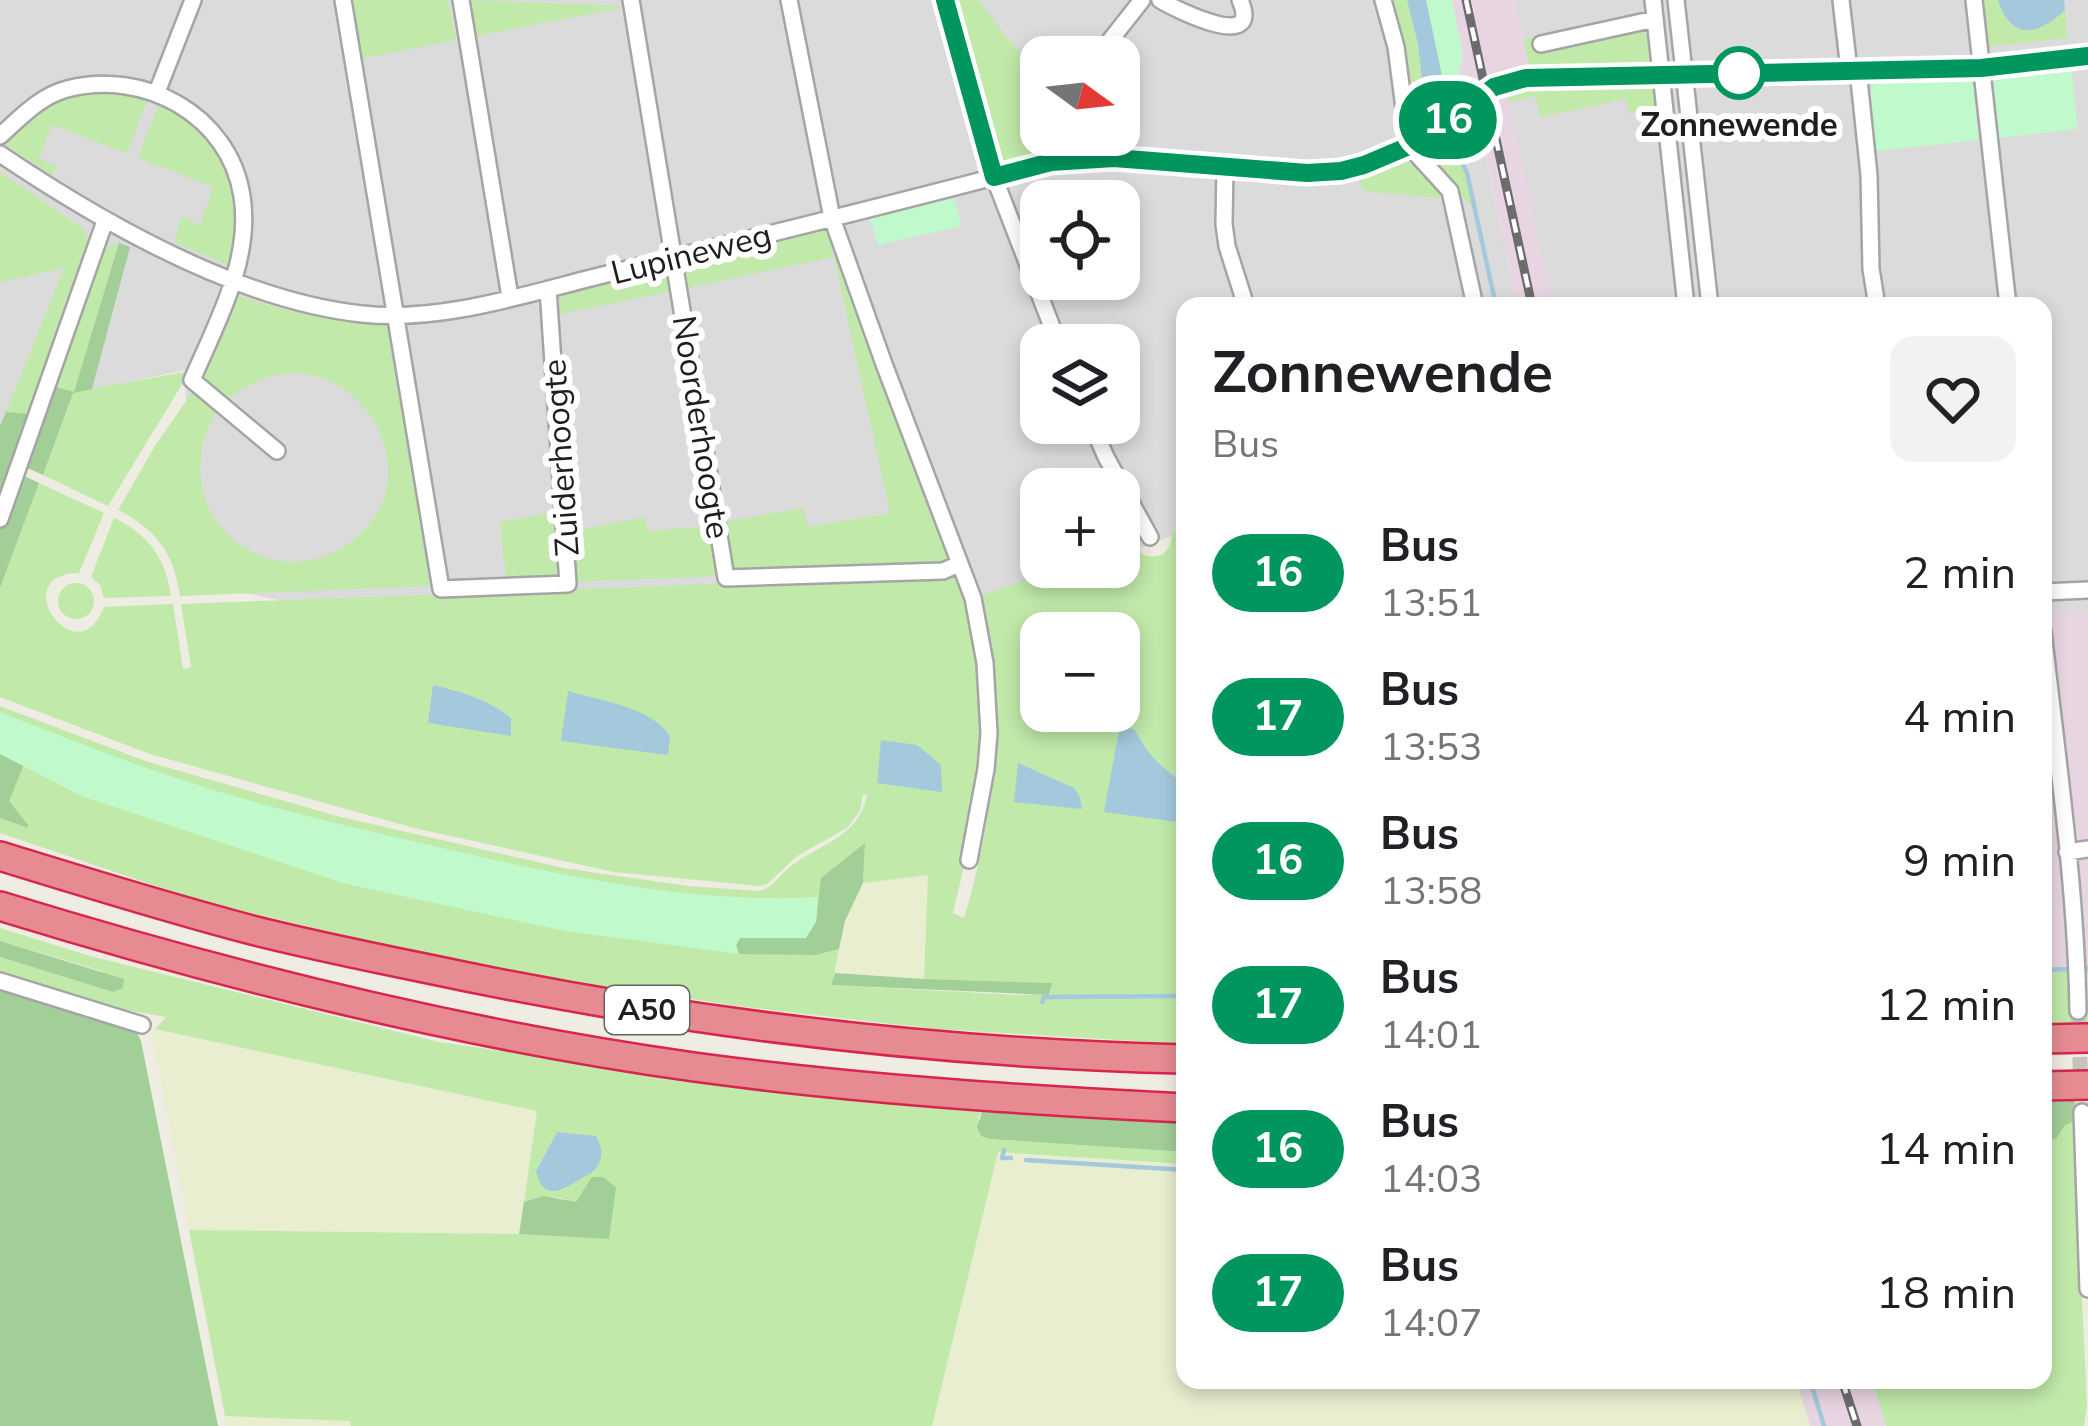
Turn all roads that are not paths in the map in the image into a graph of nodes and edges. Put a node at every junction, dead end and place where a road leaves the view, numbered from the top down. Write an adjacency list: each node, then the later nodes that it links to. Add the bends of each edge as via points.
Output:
1 (193, 0): 24 (street)
2 (343, 0): 44 (street)
3 (461, 0): 37 (street)
4 (631, 0): 34 (street)
5 (789, 0): 32 (street)
6 (945, 0): 31 (street)
7 (1142, 0): 16 (street)
8 (1160, 0): 9 (street, via 1231,27 1244,19)
9 (1240, 0)
10 (1383, 0): 26 (street)
11 (1653, 0): 15 (street)
12 (1676, 0): 23 (street)
13 (1841, 0): 21 (street)
14 (1974, 0): 20 (street)
15 (1655, 19): 17 (street); 22 (street)
16 (1114, 36)
17 (1541, 44)
18 (2087, 56): 19 (street); 20 (street, Lupineweg)
19 (2088, 66)
20 (1981, 68): 21 (street, Lupineweg); 43 (street)
21 (1853, 70): 23 (street, Lupineweg); 42 (street, via 1870,176)
22 (1661, 74): 23 (street, Lupineweg); 26 (street, Lupineweg, via 1508,81); 40 (street)
23 (1684, 74): 41 (street)
24 (157, 92): 25 (street, via 107,84 65,89); 35 (street, via 202,121 234,169 244,231)
25 (0, 136)
26 (1409, 146): 30 (street, Lupineweg, via 1341,171); 39 (street, via 1450,191)
27 (0, 154): 33 (street, Lupineweg)
28 (1050, 156): 29 (street)
29 (1051, 162): 30 (street, Lupineweg); 31 (street, Lupineweg)
30 (1225, 166): 38 (street, via 1227,246)
31 (994, 177): 32 (street, Lupineweg); 45 (street)
32 (832, 218): 34 (street, Lupineweg); 50 (street)
33 (105, 221): 35 (street, Lupineweg); 48 (street)
34 (675, 258): 36 (street, Lupineweg); 50 (street, Noorderhoogte, via 726,578 943,571)
35 (234, 280): 44 (street, Lupineweg, via 286,299); 47 (street, via 192,380)
36 (548, 289): 37 (street, Lupineweg); 44 (street, Zuiderhoogte, via 568,584 441,589)
37 (510, 297): 44 (street, Lupineweg)
38 (1243, 297)
39 (1473, 297)
40 (1685, 297)
41 (1709, 297)
42 (1876, 297)
43 (2007, 297)
44 (394, 317)
45 (1051, 324)
46 (1100, 444): 49 (street)
47 (277, 452)
48 (0, 519)
49 (1150, 537)
50 (959, 564): 57 (street, via 973,598 989,705)
51 (2088, 590): 52 (street)
52 (2052, 592)
53 (2052, 714): 55 (street)
54 (2088, 849): 55 (street)
55 (2067, 852): 61 (street)
56 (0, 856): 63 (highway, A50, via 256,931 515,988 925,1045)
57 (969, 860)
58 (0, 906): 66 (highway, A50, via 242,976 591,1050 920,1092)
59 (0, 982): 60 (street)
60 (142, 1024)
61 (2083, 1025): 62 (highway)
62 (2052, 1036)
63 (1176, 1059)
64 (2052, 1089): 65 (highway)
65 (2085, 1098): 67 (street)
66 (1176, 1108)
67 (2088, 1289)

